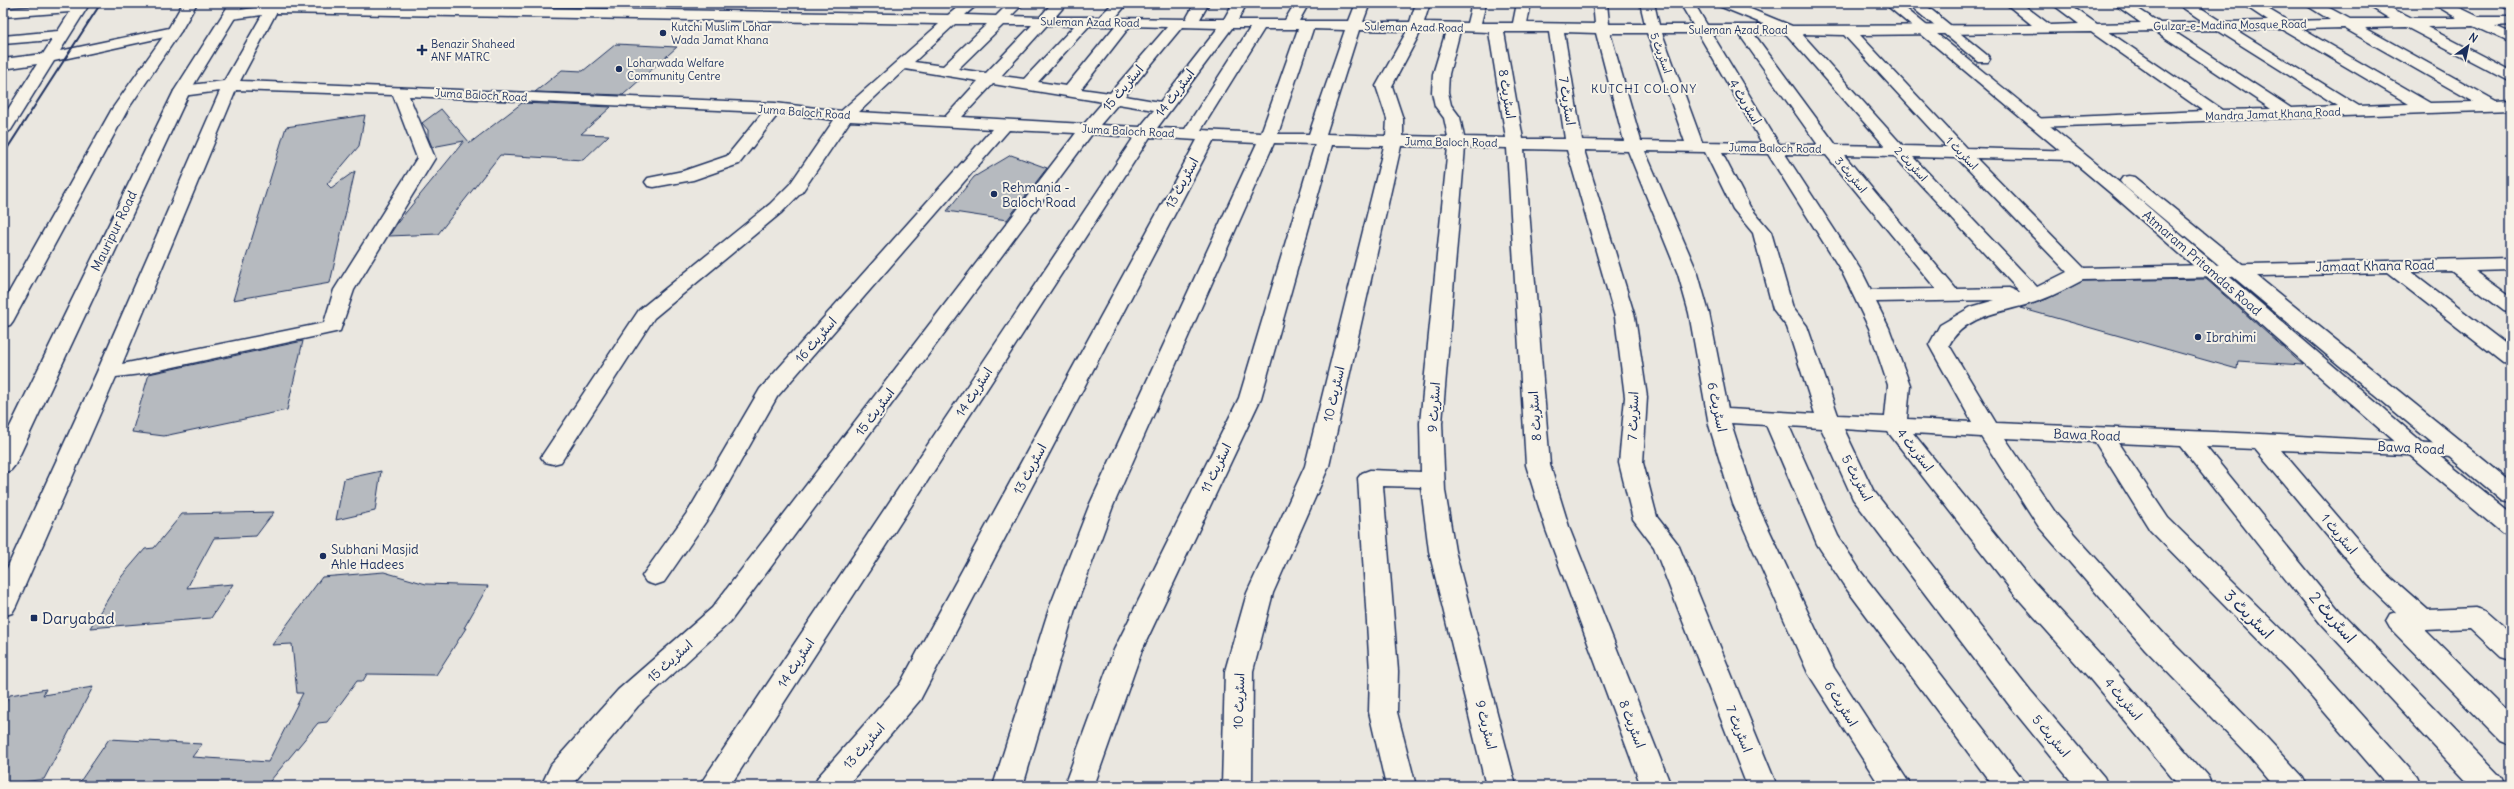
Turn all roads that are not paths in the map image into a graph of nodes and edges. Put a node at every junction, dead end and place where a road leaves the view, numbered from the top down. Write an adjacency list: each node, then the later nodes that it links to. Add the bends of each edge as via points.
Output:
1 (190, 3): 74 (main road)
2 (740, 3): 39 (main road)
3 (805, 3): 40 (main road)
4 (870, 3): 41 (main road)
5 (972, 3): 43 (main road)
6 (1016, 3): 44 (main road)
7 (1060, 3): 46 (main road)
8 (1121, 3): 49 (main road)
9 (1202, 3): 51 (main road, اسٹریٹ 15)
10 (1240, 3): 54 (main road, اسٹریٹ 14)
11 (1302, 3): 57 (main road)
12 (1363, 3): 58 (main road, اسٹریٹ 11)
13 (1423, 3): 60 (main road, اسٹریٹ 10)
14 (1480, 3): 62 (main road, اسٹریٹ 9)
15 (1524, 3): 64 (main road)
16 (1600, 3): 66 (main road, اسٹریٹ 6)
17 (1647, 3): 68 (main road, اسٹریٹ 5)
18 (1687, 3): 69 (main road, اسٹریٹ 4)
19 (1724, 3): 37 (main road)
20 (1760, 3): 37 (main road)
21 (1891, 3): 75 (main road, Atmaram Pritamdas Road)
22 (1914, 3): 76 (main road, Atmaram Pritamdas Road)
23 (2012, 3): 70 (main road)
24 (2058, 3): 67 (main road)
25 (2120, 3): 61 (main road)
26 (2183, 3): 59 (main road)
27 (2248, 3): 56 (main road)
28 (2310, 3): 52 (main road)
29 (2371, 3): 53 (main road)
30 (2439, 3): 47 (main road)
31 (2504, 3): 34 (main road)
32 (82, 5): 38 (main road); 77 (main road)
33 (274, 6): 36 (main road, Suleman Azad Road); 39 (main road, Suleman Azad Road); 87 (main road)
34 (2511, 6)
35 (928, 7): 42 (main road)
36 (234, 9): 89 (main road, Mauripur Road)
37 (1738, 9): 72 (main road)
38 (3, 13)
39 (725, 16): 40 (main road, Suleman Azad Road)
40 (774, 18): 41 (main road, Suleman Azad Road)
41 (841, 19): 42 (main road, Suleman Azad Road)
42 (909, 20): 43 (main road, Suleman Azad Road)
43 (951, 20): 44 (main road, Suleman Azad Road); 83 (main road)
44 (999, 20): 46 (main road, Suleman Azad Road); 84 (main road)
45 (2511, 20): 47 (main road, Gulzar-e-Madina Mosque Road)
46 (1041, 21): 48 (main road, Suleman Azad Road); 86 (main road)
47 (2475, 21): 53 (main road, Gulzar-e-Madina Mosque Road); 78 (main road)
48 (1085, 22): 49 (main road, Suleman Azad Road); 88 (main road)
49 (1103, 22): 50 (main road, Suleman Azad Road)
50 (1126, 22): 51 (main road, Suleman Azad Road); 91 (main road)
51 (1185, 23): 54 (main road, Suleman Azad Road); 94 (main road, اسٹریٹ 15)
52 (2346, 23): 53 (main road, Gulzar-e-Madina Mosque Road); 56 (main road, Gulzar-e-Madina Mosque Road); 96 (main road)
53 (2408, 23): 85 (main road)
54 (1228, 24): 55 (main road, Suleman Azad Road); 97 (main road, اسٹریٹ 14)
55 (1260, 24): 57 (main road, Suleman Azad Road); 111 (main road, اسٹریٹ 13)
56 (2284, 24): 59 (main road, Gulzar-e-Madina Mosque Road); 99 (main road)
57 (1299, 25): 58 (main road, Suleman Azad Road); 112 (main road)
58 (1353, 26): 60 (main road, Suleman Azad Road); 113 (main road, اسٹریٹ 11)
59 (2219, 26): 61 (main road, Gulzar-e-Madina Mosque Road); 101 (main road)
60 (1416, 27): 62 (main road, Suleman Azad Road); 114 (main road, اسٹریٹ 10, via 1384,86 1396,119)
61 (2156, 27): 67 (main road, Gulzar-e-Madina Mosque Road); 102 (main road)
62 (1464, 28): 63 (main road, Suleman Azad Road); 115 (main road, اسٹریٹ 9, via 1441,74 1440,92 1443,106 1452,117)
63 (1496, 28): 64 (main road, Suleman Azad Road); 116 (main road, اسٹریٹ 8)
64 (1520, 28): 65 (main road, Suleman Azad Road)
65 (1556, 28): 66 (main road, Suleman Azad Road); 117 (main road, اسٹریٹ 7)
66 (1602, 28): 68 (main road, Suleman Azad Road); 118 (main road, اسٹریٹ 6)
67 (2094, 28): 70 (main road, Gulzar-e-Madina Mosque Road); 104 (main road)
68 (1653, 29): 69 (main road, Suleman Azad Road); 119 (main road, اسٹریٹ 5)
69 (1702, 29): 71 (main road, Suleman Azad Road); 120 (main road, اسٹریٹ 4)
70 (2046, 29): 76 (main road, Gulzar-e-Madina Mosque Road)
71 (1744, 30): 72 (main road, Suleman Azad Road); 121 (main road, اسٹریٹ 3)
72 (1790, 30): 73 (main road, Suleman Azad Road); 122 (main road, اسٹریٹ 2)
73 (1848, 30): 75 (main road, Suleman Azad Road); 123 (main road, اسٹریٹ 1)
74 (174, 31): 81 (main road); 136 (main road, via 120,109)
75 (1925, 31): 76 (main road, Suleman Azad Road); 106 (main road, Atmaram Pritamdas Road)
76 (1950, 31): 106 (main road, Atmaram Pritamdas Road)
77 (63, 34): 79 (main road); 81 (main road)
78 (2511, 39)
79 (3, 40)
80 (3, 52): 81 (main road)
81 (52, 53): 82 (main road); 92 (main road)
82 (3, 64)
83 (901, 64): 84 (main road); 103 (main road)
84 (946, 72): 86 (main road)
85 (2511, 77)
86 (991, 79): 88 (main road); 105 (main road)
87 (230, 85): 89 (main road, Juma Baloch Road); 90 (main road, Juma Baloch Road); 138 (main road)
88 (1027, 85): 91 (main road)
89 (182, 91): 150 (main road, Mauripur Road)
90 (399, 91): 98 (main road, Juma Baloch Road); 138 (main road, via 426,158 344,290 333,327 141,368)
91 (1070, 92): 94 (main road)
92 (27, 93): 93 (main road); 100 (main road)
93 (3, 96)
94 (1114, 99): 97 (main road); 108 (main road, اسٹریٹ 15)
95 (2511, 105): 96 (main road, Mandra Jamat Khana Road)
96 (2494, 106): 99 (main road, Mandra Jamat Khana Road)
97 (1164, 107): 110 (main road, اسٹریٹ 14)
98 (775, 108): 103 (main road, Juma Baloch Road); 125 (main road, via 733,160 687,176)
99 (2426, 108): 101 (main road, Mandra Jamat Khana Road)
100 (10, 109): 109 (main road)
101 (2356, 111): 102 (main road, Mandra Jamat Khana Road)
102 (2288, 114): 104 (main road, Mandra Jamat Khana Road)
103 (845, 116): 105 (main road, Juma Baloch Road); 149 (main road, via 796,188 776,208 646,314)
104 (2220, 116): 106 (main road, Mandra Jamat Khana Road)
105 (950, 121): 107 (main road, Juma Baloch Road)
106 (2045, 122): 124 (main road, Atmaram Pritamdas Road); 129 (main road, Atmaram Pritamdas Road)
107 (1005, 124): 108 (main road, Juma Baloch Road); 154 (main road, اسٹریٹ 16, via 768,394 699,514)
108 (1088, 129): 110 (main road, Juma Baloch Road); 159 (main road, اسٹریٹ 15, via 722,615 628,698 562,774)
109 (3, 130)
110 (1145, 132): 111 (main road, Juma Baloch Road); 160 (main road, اسٹریٹ 14)
111 (1199, 135): 112 (main road, Juma Baloch Road); 161 (main road, اسٹریٹ 13, via 910,692)
112 (1268, 138): 113 (main road, Juma Baloch Road); 162 (main road, via 1101,506 1062,609)
113 (1321, 139): 114 (main road, Juma Baloch Road); 163 (main road, اسٹریٹ 11, via 1250,398 1128,650)
114 (1394, 141): 115 (main road, Juma Baloch Road); 164 (main road, اسٹریٹ 10, via 1317,466 1260,593 1239,671)
115 (1456, 142): 116 (main road, Juma Baloch Road); 151 (main road, اسٹریٹ 9, via 1432,423)
116 (1515, 143): 117 (main road, Juma Baloch Road); 167 (main road, اسٹریٹ 8, via 1538,465 1558,530)
117 (1574, 144): 118 (main road, Juma Baloch Road); 168 (main road, اسٹریٹ 7, via 1625,317 1636,397 1632,463 1645,519 1665,544)
118 (1634, 145): 119 (main road, Juma Baloch Road); 139 (main road, اسٹریٹ 6, via 1688,274 1699,313)
119 (1703, 147): 120 (main road, Juma Baloch Road); 141 (main road, اسٹریٹ 5, via 1742,209 1762,232 1783,309 1797,326)
120 (1773, 148): 121 (main road, Juma Baloch Road); 134 (main road, اسٹریٹ 4, via 1852,272)
121 (1830, 149): 122 (main road, Juma Baloch Road); 132 (main road, اسٹریٹ 3)
122 (1898, 151): 123 (main road, Juma Baloch Road); 133 (main road, اسٹریٹ 2)
123 (1961, 152): 124 (main road, Juma Baloch Road); 131 (main road, اسٹریٹ 1)
124 (2074, 155): 130 (main road, Atmaram Pritamdas Road)
125 (654, 182)
126 (2454, 264): 127 (main road, Jamaat Khana Road); 128 (main road, Jamaat Khana Road); 135 (main road)
127 (2508, 265)
128 (2392, 266): 129 (main road, Jamaat Khana Road); 137 (main road)
129 (2239, 269): 130 (main road, Jamaat Khana Road); 148 (main road, Atmaram Pritamdas Road)
130 (2211, 270): 131 (main road, Jamaat Khana Road); 147 (main road, Atmaram Pritamdas Road)
131 (2079, 274): 133 (main road)
132 (1951, 295): 133 (main road); 134 (main road)
133 (2035, 295): 143 (main road, via 1978,311 1947,329 1940,345)
134 (1864, 296): 142 (main road, اسٹریٹ 4, via 1879,328 1899,386)
135 (2511, 307)
136 (3, 321)
137 (2511, 358)
138 (108, 372): 155 (main road)
139 (1718, 415): 140 (main road, Bawa Road); 169 (main road, اسٹریٹ 6, via 1745,504 1822,673)
140 (1774, 418): 141 (main road, Bawa Road); 170 (main road, via 1826,538 1852,578)
141 (1829, 421): 142 (main road, Bawa Road); 171 (main road, اسٹریٹ 5, via 1862,493 2020,698)
142 (1895, 425): 143 (main road, Bawa Road); 172 (main road, اسٹریٹ 4, via 2024,588)
143 (1988, 430): 144 (main road, Bawa Road); 173 (main road, via 2048,521 2155,642 2257,746)
144 (2102, 436): 145 (main road, Bawa Road); 174 (main road, اسٹریٹ 3, via 2159,524 2300,665)
145 (2187, 439): 146 (main road, Bawa Road); 175 (main road, اسٹریٹ 2, via 2330,617)
146 (2261, 441): 147 (main road, Bawa Road); 156 (main road, اسٹریٹ 1, via 2377,579)
147 (2414, 447): 148 (main road, Bawa Road); 153 (main road, Atmaram Pritamdas Road)
148 (2456, 450): 152 (main road, Atmaram Pritamdas Road)
149 (553, 456)
150 (3, 465)
151 (1432, 480): 165 (main road, via 1370,478 1384,671 1383,712); 166 (main road, اسٹریٹ 9, via 1442,551)
152 (2511, 495)
153 (2511, 526)
154 (655, 576)
155 (3, 606)
156 (2422, 620): 157 (main road, via 2476,618); 158 (main road, via 2399,621)
157 (2511, 650)
158 (2511, 733)
159 (556, 786)
160 (714, 786)
161 (829, 786)
162 (1008, 786)
163 (1079, 786)
164 (1237, 786)
165 (1401, 786)
166 (1501, 786)
167 (1656, 786)
168 (1762, 786)
169 (1896, 786)
170 (2010, 786)
171 (2093, 786)
172 (2197, 786)
173 (2292, 786)
174 (2406, 786)
175 (2490, 786)

